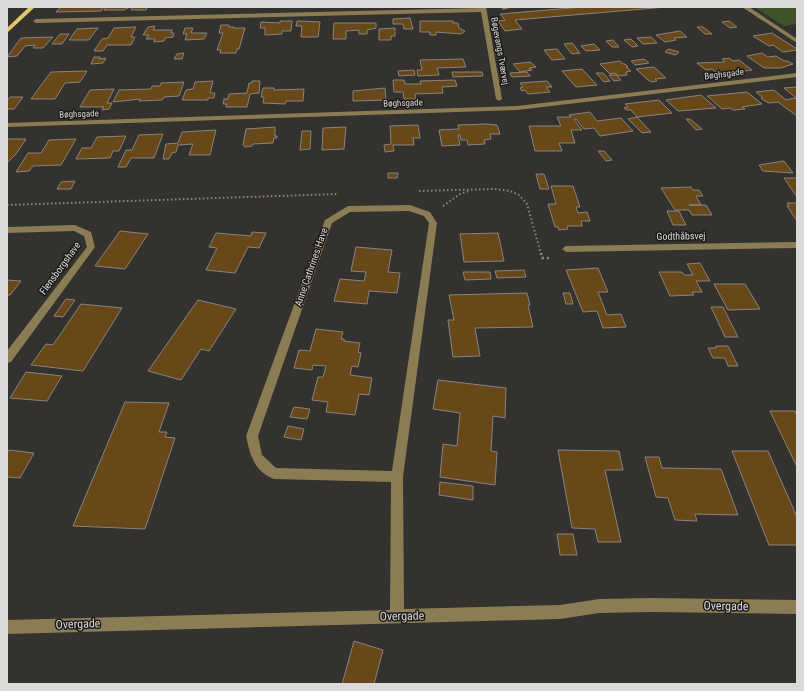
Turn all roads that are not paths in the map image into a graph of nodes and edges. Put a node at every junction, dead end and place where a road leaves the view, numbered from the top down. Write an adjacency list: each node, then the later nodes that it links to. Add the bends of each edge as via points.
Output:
1 (32, 7): 7 (main road)
2 (510, 7): 4 (street)
3 (745, 7): 8 (street)
4 (503, 8)
5 (483, 9): 6 (street); 10 (street, Bøgevangs Tværvej)
6 (36, 21)
7 (7, 31)
8 (797, 41)
9 (797, 75): 11 (street, Bøghsgade, via 503,109)
10 (499, 99)
11 (7, 125)
12 (7, 230): 15 (street, Flensborgshave, via 75,228 88,234 90,247)
13 (797, 245): 14 (street, Godthåbsvej)
14 (566, 250)
15 (7, 359)
16 (397, 477): 16 (street, Anne Cathrines Have, via 433,223 427,214 410,208 348,209 328,222 252,436 257,458 274,473); 18 (street)
17 (797, 607): 18 (street, Overgade, via 599,606 560,612)
18 (396, 616): 19 (street, Overgade)
19 (7, 626)

